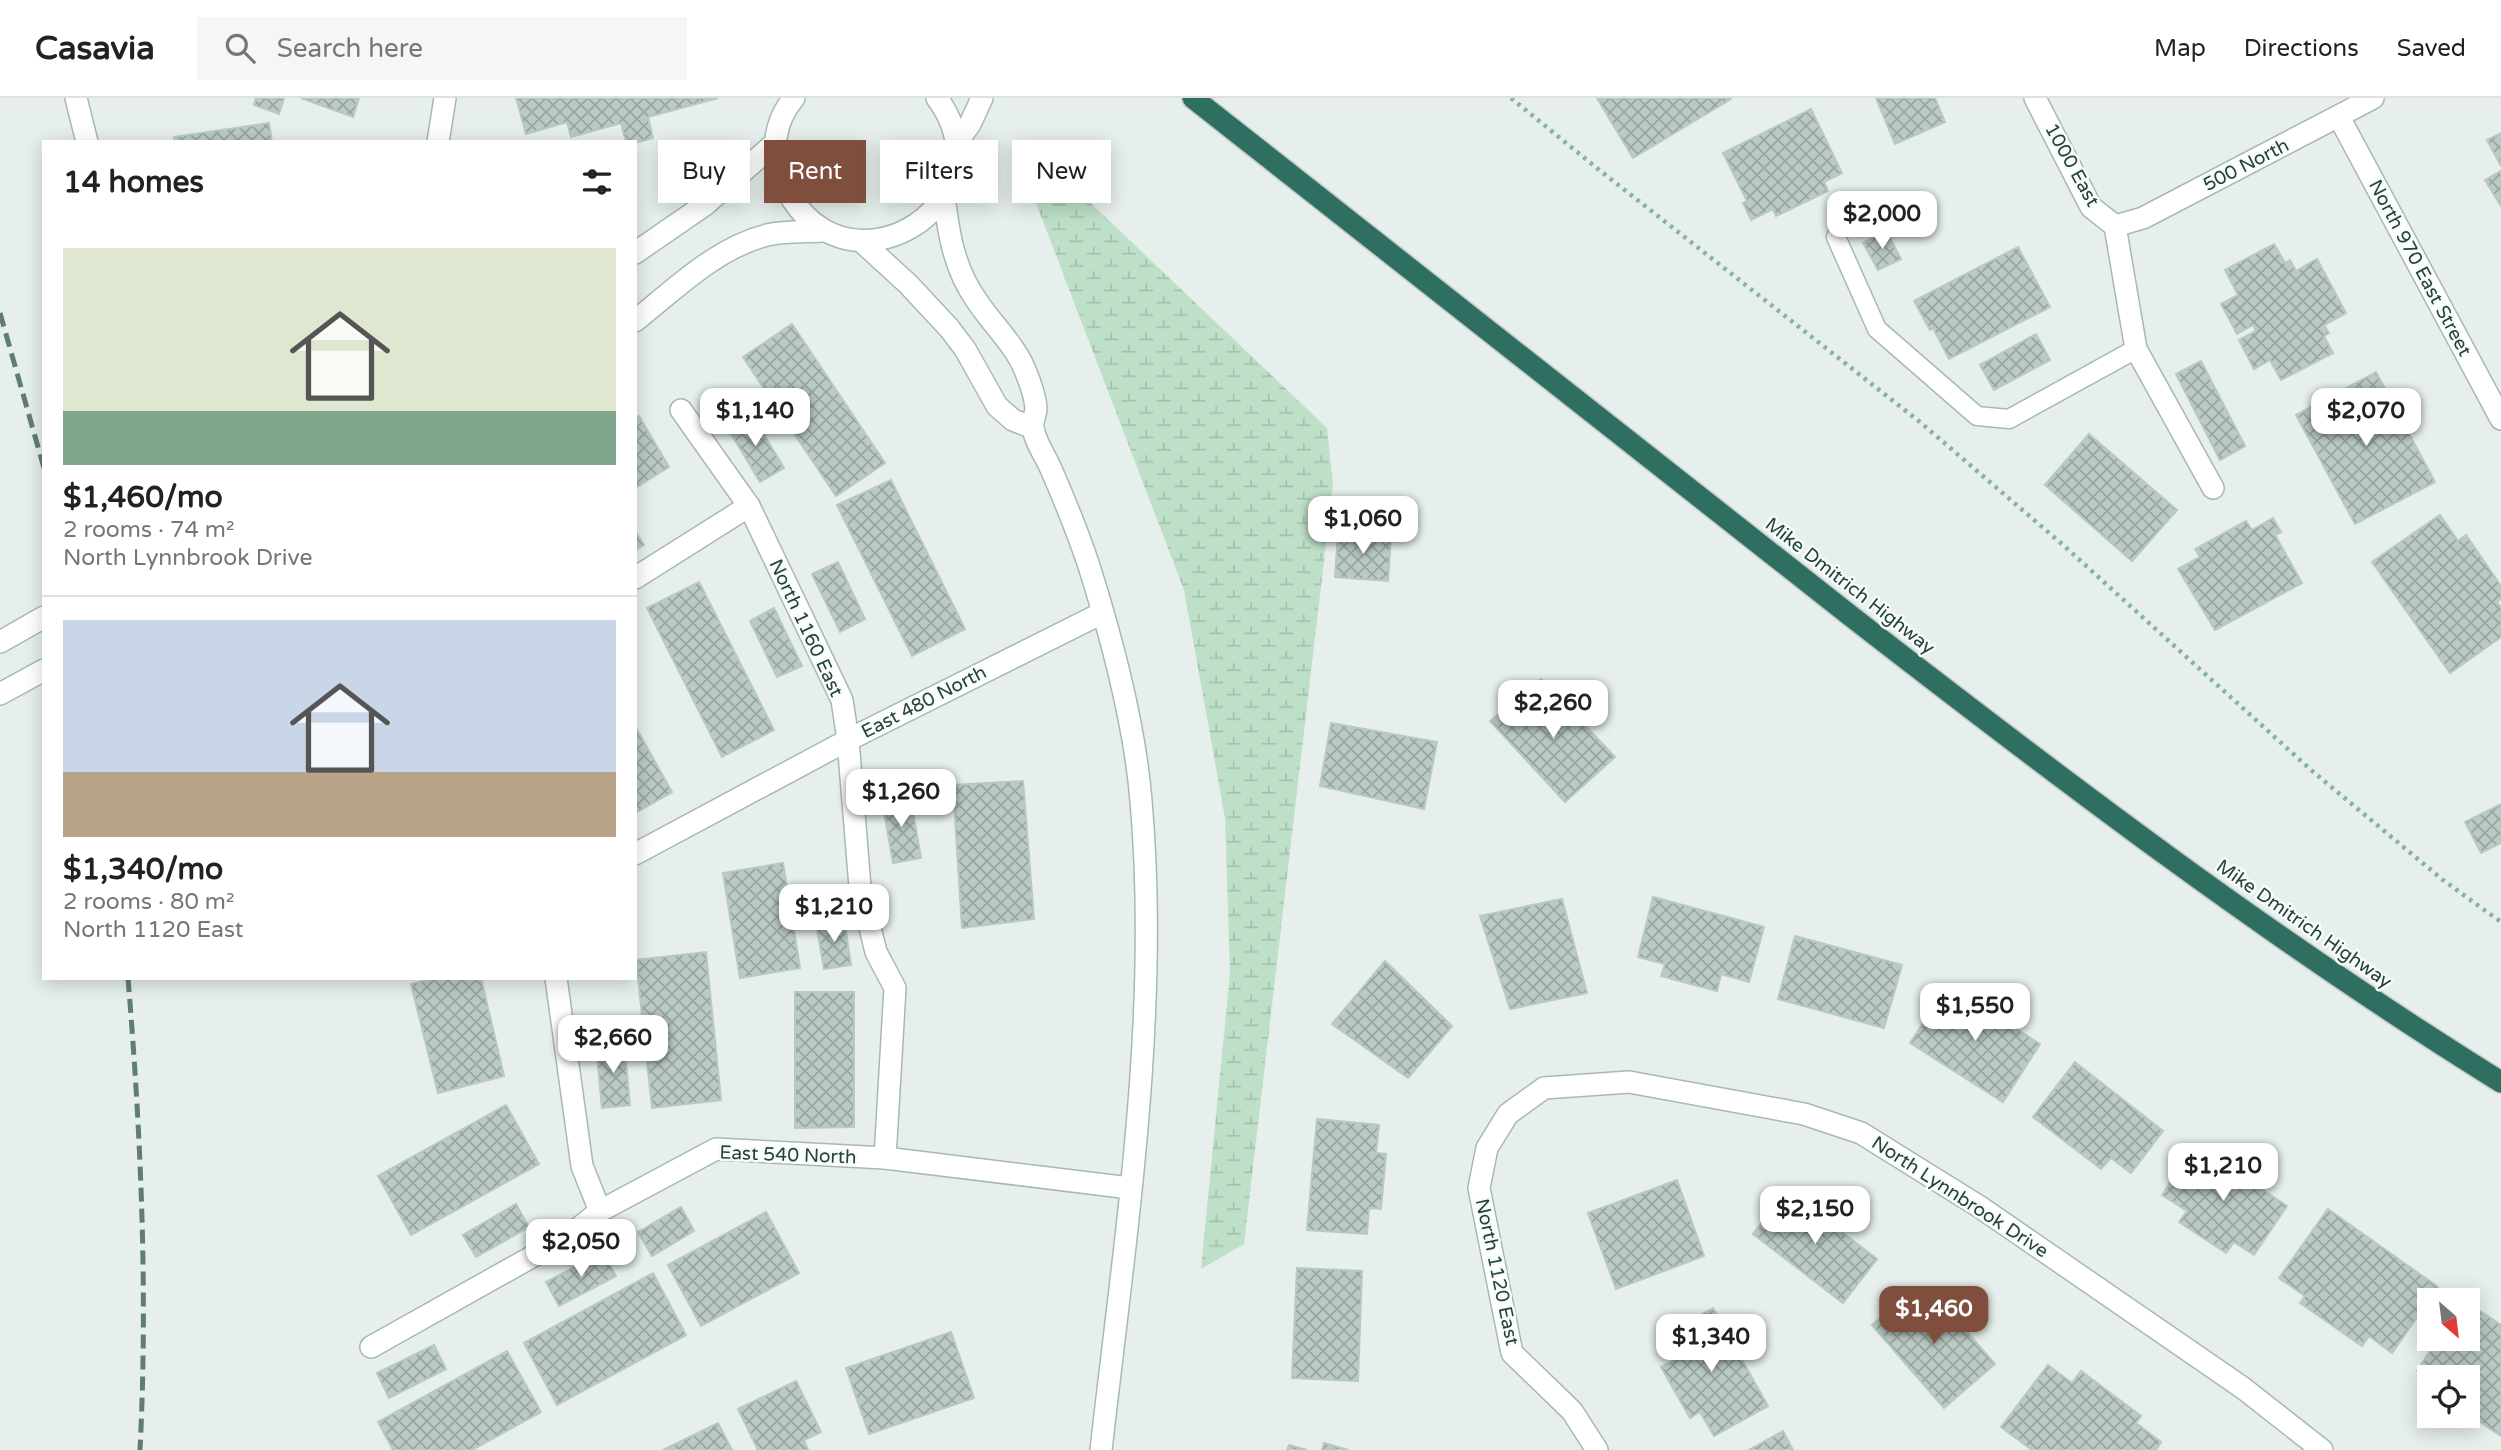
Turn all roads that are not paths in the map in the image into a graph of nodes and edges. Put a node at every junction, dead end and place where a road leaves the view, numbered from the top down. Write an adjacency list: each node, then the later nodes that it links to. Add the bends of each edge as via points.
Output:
1 (76, 98): 10 (street)
2 (445, 98): 11 (street)
3 (794, 98): 12 (street)
4 (937, 98): 13 (street, via 950,116)
5 (982, 98): 14 (street)
6 (1193, 98): 40 (highway, Mike Dmitrich Highway, via 1955,697 2180,865 2416,1029)
7 (2035, 98): 19 (street, 1000 East, via 2091,207)
8 (2374, 98): 9 (street, 500 North)
9 (2339, 117): 19 (street, 500 North, via 2143,218); 27 (street, North 970 East Street)
10 (86, 140)
11 (439, 140)
12 (775, 140)
13 (956, 140)
14 (958, 140)
15 (764, 153): 23 (street, via 706,204)
16 (794, 203): 20 (street)
17 (939, 203): 22 (street, via 923,221 896,236)
18 (945, 203): 28 (street, via 951,246 967,285 1024,367 1036,409)
19 (2115, 226): 25 (street)
20 (822, 230): 22 (street); 24 (street, via 767,236 734,248)
21 (1836, 237): 25 (lane, via 1877,329 1977,416 2009,419)
22 (861, 241): 28 (street, via 949,328 997,406 1013,421)
23 (637, 252)
24 (637, 319)
25 (2136, 349): 29 (street)
26 (681, 410): 30 (street, North 1160 East)
27 (2501, 419)
28 (1033, 428): 32 (street, via 1069,509)
29 (2213, 488)
30 (749, 506): 31 (street); 37 (street, North 1160 East, via 842,700)
31 (637, 577)
32 (1102, 613): 37 (street, East 480 North); 43 (street, via 1126,705 1142,800 1142,1080)
33 (42, 618): 34 (street)
34 (0, 642)
35 (42, 671): 36 (street)
36 (0, 694)
37 (848, 740): 38 (street, East 480 North); 42 (street, North 1160 East, via 860,887 876,952 895,988)
38 (637, 853)
39 (556, 980): 44 (street, via 582,1166)
40 (2501, 1082)
41 (1544, 1088): 47 (street, North 1120 East, via 1508,1114 1488,1148 1479,1188 1512,1353 1572,1411); 48 (street, North Lynnbrook Drive, via 1629,1082 1804,1114 1861,1133 1992,1214 2244,1388)
42 (885, 1158): 43 (street, East 540 North); 44 (street, East 540 North, via 716,1149)
43 (1130, 1188): 46 (street)
44 (600, 1211): 45 (street, East 540 North, via 569,1236)
45 (371, 1347)
46 (1101, 1450)
47 (1597, 1450)
48 (2322, 1450)

